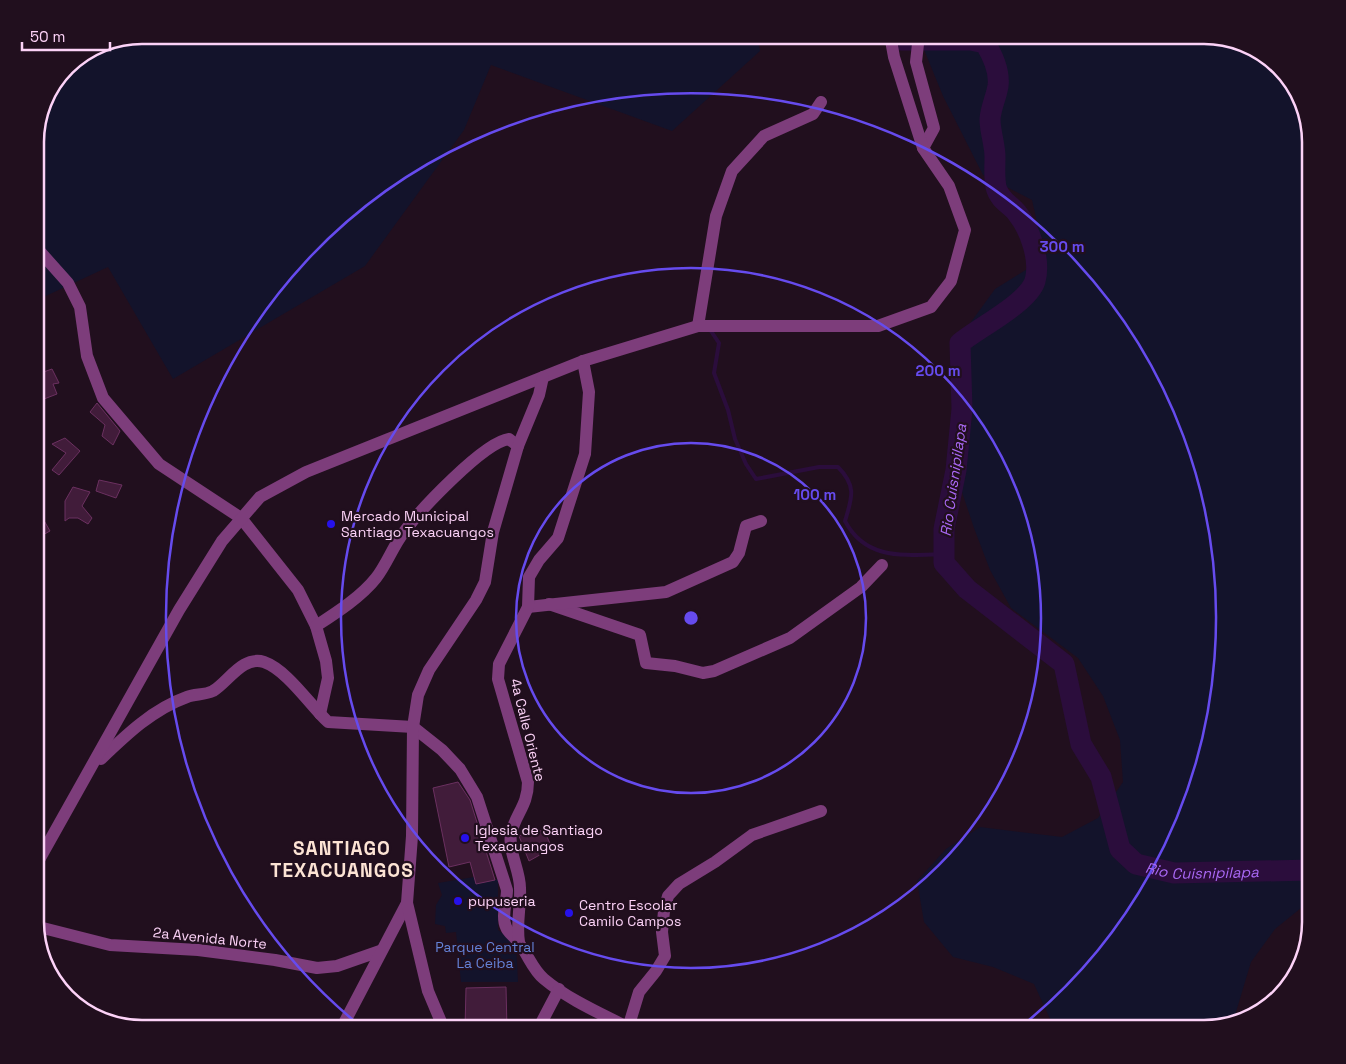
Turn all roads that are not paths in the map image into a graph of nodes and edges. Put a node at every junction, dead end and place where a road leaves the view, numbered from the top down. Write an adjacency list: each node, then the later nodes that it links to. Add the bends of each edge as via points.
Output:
1 (892, 44): 4 (street)
2 (918, 44): 4 (street, via 916,62 934,128)
3 (821, 102): 6 (street, via 813,114 764,136 732,171 716,216)
4 (923, 148): 6 (street, via 949,186 966,230 951,281 931,307 878,326)
5 (44, 256): 10 (street, via 68,283 80,307 87,356 103,398 159,464)
6 (698, 326): 7 (street)
7 (583, 361): 8 (street); 14 (street, 4a Calle Oriente, via 589,392 585,454 558,538 529,577)
8 (543, 377): 9 (street); 10 (street, via 306,472 260,497)
9 (518, 446): 15 (street, via 509,439 500,440 486,450 421,510 403,533 376,579); 17 (street, via 493,532 485,582 429,670 418,695)
10 (241, 518): 15 (street, via 298,590); 18 (street, via 222,541 179,610)
11 (761, 521): 13 (street, via 746,526 739,553 733,562 688,584 666,592)
12 (882, 564): 13 (street, via 861,587 790,638 703,673 646,663 640,635)
13 (549, 604): 14 (street)
14 (528, 607): 23 (street, 4a Calle Oriente, via 499,664 498,679 528,782 528,795 511,833 520,887 516,928)
15 (316, 626): 16 (street, via 328,678)
16 (320, 714): 17 (street, via 328,722 340,724); 18 (street, via 275,669 263,662 252,662 212,691 187,697 152,715)
17 (414, 727): 21 (street); 23 (street, via 460,769 477,797 507,890 506,928)
18 (92, 768): 20 (street)
19 (821, 810): 30 (street, via 752,836 679,884 668,896 662,932 664,956 639,992)
20 (44, 851)
21 (407, 903): 24 (street); 27 (street, via 428,991)
22 (44, 928): 24 (street, 2a Avenida Norte, via 110,945 198,950 318,968 338,966)
23 (519, 942): 25 (street, via 544,979)
24 (380, 951): 26 (street)
25 (559, 989): 28 (street); 29 (street)
26 (346, 1020)
27 (440, 1020)
28 (543, 1020)
29 (615, 1020)
30 (631, 1020)

